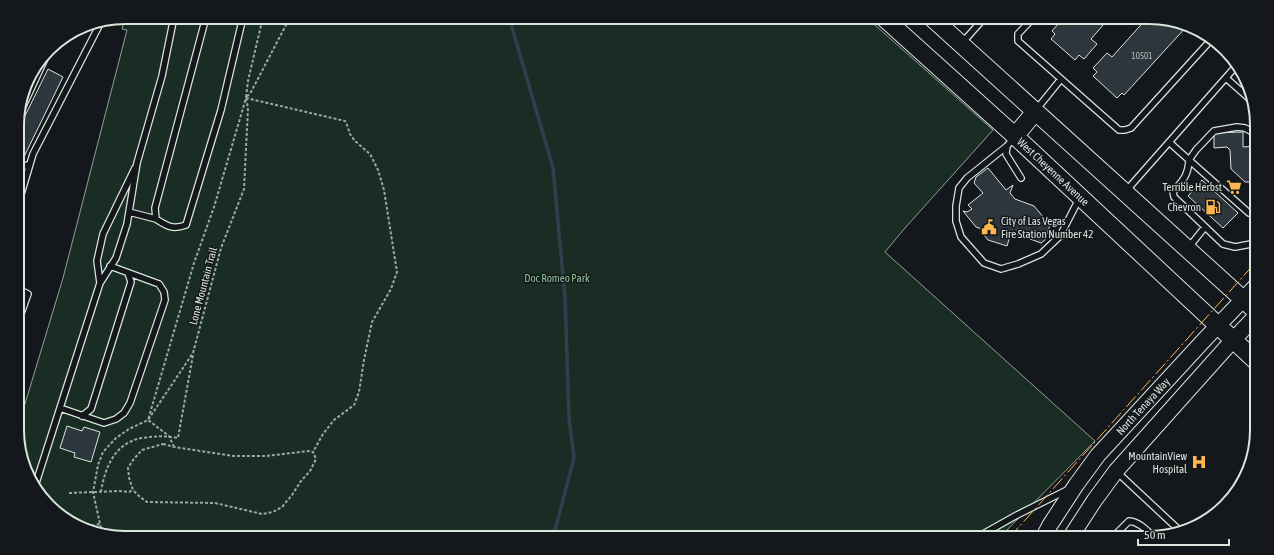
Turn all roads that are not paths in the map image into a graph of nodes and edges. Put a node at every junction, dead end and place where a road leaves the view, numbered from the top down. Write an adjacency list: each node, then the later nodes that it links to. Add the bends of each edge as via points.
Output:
1 (173, 24): 22 (lane, via 163,70)
2 (204, 24): 31 (lane, via 155,208)
3 (241, 24): 31 (lane, via 221,110 186,225 168,227)
4 (890, 24): 19 (main road, West Cheyenne Avenue)
5 (939, 24): 10 (main road)
6 (1027, 24): 14 (lane, via 1018,34 1018,41)
7 (978, 25): 10 (lane)
8 (98, 27): 23 (lane)
9 (1207, 43): 14 (lane, via 1132,128 1125,130 1119,130)
10 (962, 44): 17 (main road)
11 (1233, 70): 13 (lane)
12 (37, 76): 15 (lane)
13 (1226, 78): 16 (lane); 20 (lane)
14 (1061, 79): 17 (lane)
15 (32, 86)
16 (1245, 95)
17 (1035, 112): 19 (main road); 27 (main road)
18 (1250, 131): 21 (lane, via 1237,127 1214,131)
19 (1011, 141): 25 (lane, via 1006,154); 28 (main road, West Cheyenne Avenue); 28 (lane, via 967,178 959,188 956,221 962,237 984,263 1001,269 1041,254 1060,236)
20 (1169, 142): 21 (lane); 27 (lane)
21 (1189, 160): 30 (lane); 32 (lane, via 1188,170 1173,192 1174,197)
22 (137, 163): 29 (lane); 37 (lane, via 103,234 97,260)
23 (30, 164): 24 (lane); 26 (lane)
24 (24, 166)
25 (1021, 178)
26 (24, 184)
27 (1125, 192): 34 (main road)
28 (1080, 197): 44 (main road, West Cheyenne Avenue)
29 (129, 212): 31 (lane); 35 (lane, via 116,258)
30 (1250, 213)
31 (156, 219)
32 (1205, 227): 33 (lane, via 1223,244 1235,247); 34 (lane)
33 (1250, 244)
34 (1187, 248): 40 (main road)
35 (110, 266): 36 (lane); 37 (lane)
36 (128, 273): 48 (lane, via 131,282 91,410); 48 (lane, via 159,284 165,300 130,403 124,413 104,423)
37 (100, 283): 47 (lane)
38 (24, 292): 41 (lane, via 28,294)
39 (1250, 292): 40 (main road, North Tenaya Way)
40 (1243, 299): 42 (main road); 44 (main road, North Tenaya Way)
41 (24, 305)
42 (1250, 306)
43 (1250, 322): 45 (main road, North Tenaya Way)
44 (1217, 326): 45 (main road, West Cheyenne Avenue); 51 (main road, North Tenaya Way, via 1103,450)
45 (1233, 340): 46 (main road, West Cheyenne Avenue); 49 (main road, North Tenaya Way)
46 (1250, 356)
47 (60, 408): 48 (lane); 50 (lane)
48 (82, 416)
49 (1116, 471): 52 (lane); 55 (main road, North Tenaya Way)
50 (37, 479)
51 (1076, 486): 53 (lane); 54 (main road, North Tenaya Way)
52 (1176, 527)
53 (988, 531)
54 (1047, 531)
55 (1075, 531)
56 (1119, 531): 57 (lane, via 1129,521 1140,524)
57 (1148, 531)

